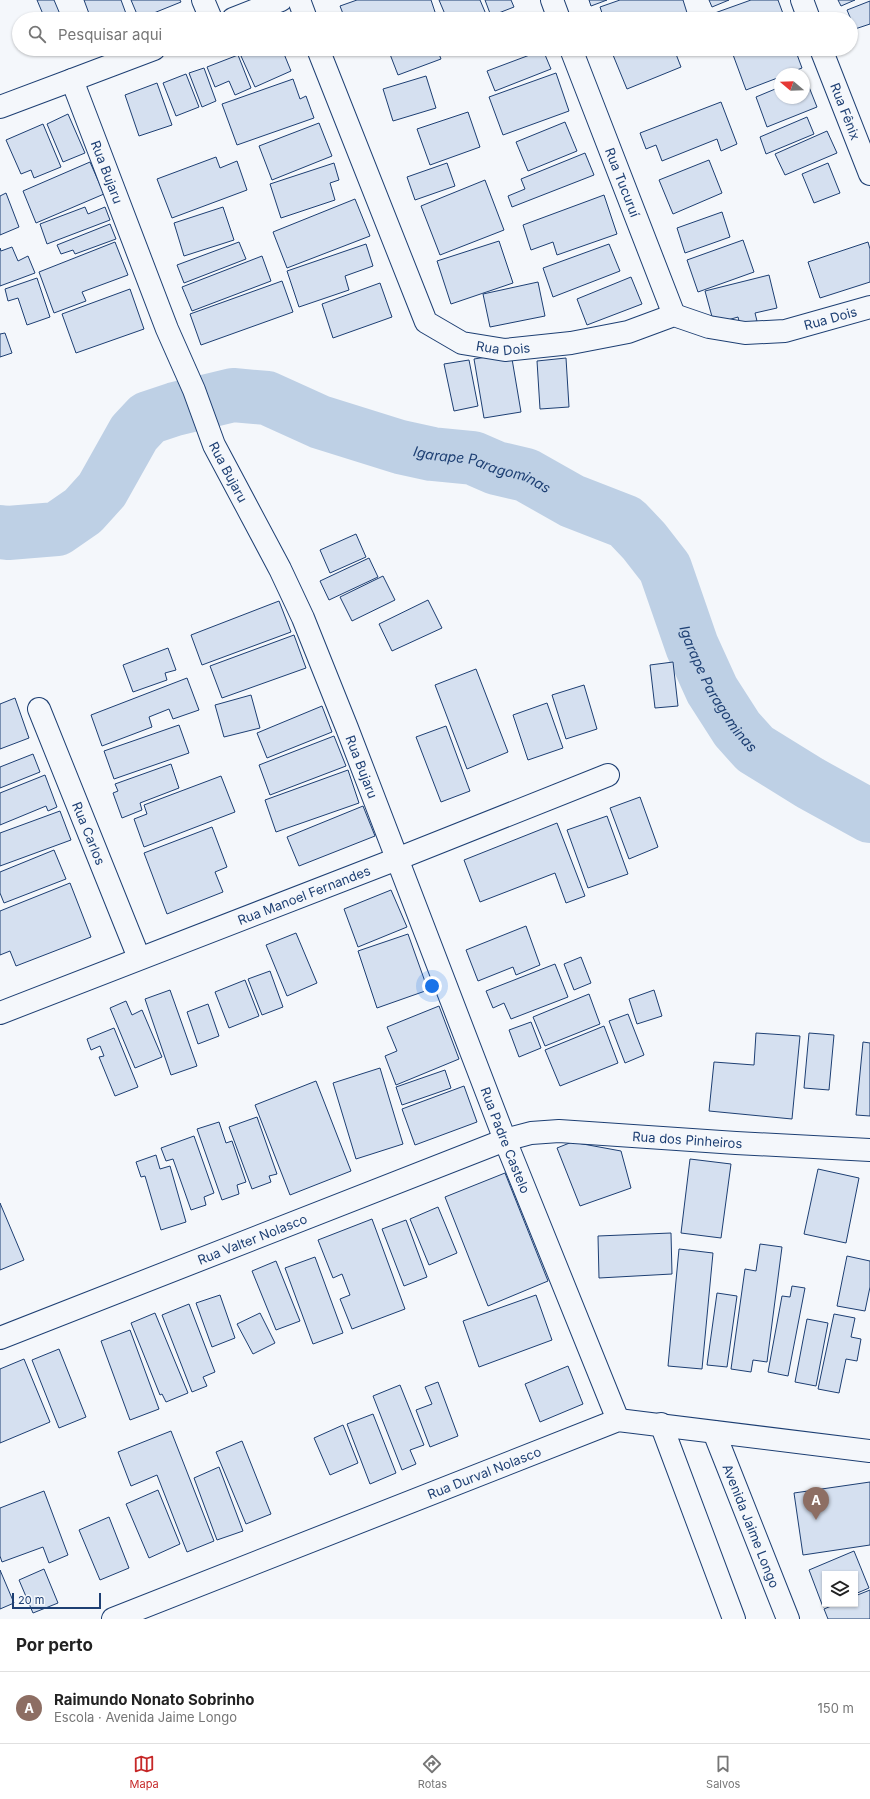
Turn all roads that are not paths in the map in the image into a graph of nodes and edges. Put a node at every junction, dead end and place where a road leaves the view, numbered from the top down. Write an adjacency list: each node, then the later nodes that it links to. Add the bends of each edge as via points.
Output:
1 (203, 0): 6 (street)
2 (281, 0): 7 (street)
3 (299, 0): 8 (street)
4 (552, 0): 9 (street)
5 (802, 0): 10 (street)
6 (208, 12)
7 (251, 12)
8 (303, 12)
9 (556, 12)
10 (806, 12)
11 (135, 56): 15 (street)
12 (321, 56): 19 (street, Rua Dois, via 426,322 462,343 505,350 571,344 628,332)
13 (574, 56): 19 (street, Rua Tucuruí)
14 (824, 56): 17 (street, Rua Fênix)
15 (72, 80): 16 (street); 22 (street, Rua Bujaru, via 214,445 303,618)
16 (0, 107)
17 (870, 174)
18 (870, 307): 19 (street, Rua Dois, via 785,331 745,334 709,327)
19 (674, 315)
20 (39, 710): 23 (street, Rua Carlos)
21 (608, 775): 22 (street, Rua Manoel Fernandes)
22 (398, 859): 23 (street, Rua Manoel Fernandes); 25 (street, Rua Padre Castelo)
23 (139, 958): 24 (street, Rua Manoel Fernandes)
24 (0, 1013)
25 (505, 1140): 26 (street, Rua dos Pinheiros, via 531,1133 559,1131); 27 (street, Rua Valter Nolasco); 28 (street, Rua Padre Castelo)
26 (870, 1150)
27 (0, 1338)
28 (618, 1420): 29 (street, Rua Durval Nolasco); 32 (street, Rua Durval Nolasco)
29 (661, 1424): 30 (street, Rua Durval Nolasco); 33 (street)
30 (714, 1432): 31 (street, Rua Durval Nolasco); 34 (street, Avenida Jaime Longo)
31 (870, 1451)
32 (113, 1619)
33 (734, 1619)
34 (788, 1619)

